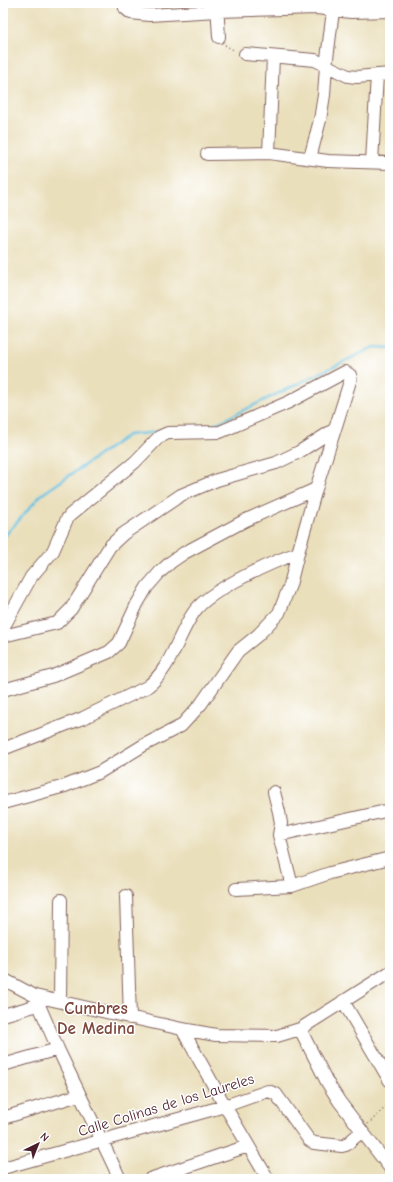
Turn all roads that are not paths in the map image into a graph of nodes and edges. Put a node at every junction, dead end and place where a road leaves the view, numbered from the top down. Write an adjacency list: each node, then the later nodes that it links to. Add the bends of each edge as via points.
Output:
1 (124, 3): 3 (street, via 127,11 148,16)
2 (334, 6): 3 (street); 4 (street, via 352,12); 8 (street)
3 (217, 7): 5 (street)
4 (390, 11)
5 (219, 37)
6 (245, 54): 7 (street)
7 (272, 57): 8 (street, via 307,58); 12 (street)
8 (326, 66): 10 (street, via 348,76); 13 (street, via 320,120)
9 (390, 74): 10 (street)
10 (377, 75): 14 (street)
11 (207, 154): 12 (street)
12 (270, 154): 13 (street)
13 (310, 158): 14 (street)
14 (372, 162): 15 (street)
15 (390, 163)
16 (335, 430): 17 (street); 19 (street, via 351,378 345,372 289,402 220,432 164,434 135,462 70,515 53,551 31,577); 20 (street, via 276,463 217,480 181,495 123,534 110,546 70,609 57,623)
17 (316, 489): 18 (street); 21 (street, via 246,520 171,562 147,587 119,643 110,652 53,676)
18 (298, 553): 22 (street, via 257,571 206,600 195,611 164,670 155,681 83,718); 24 (street, via 290,585 279,613 238,651 202,704 181,726 100,772 65,786)
19 (3, 628)
20 (3, 636)
21 (3, 690)
22 (3, 749)
23 (274, 792): 26 (street, via 281,824)
24 (3, 803)
25 (390, 810): 26 (street)
26 (280, 835): 28 (street)
27 (390, 858): 28 (street, via 337,871)
28 (292, 886): 29 (street)
29 (236, 889)
30 (126, 896): 38 (street)
31 (61, 900): 35 (street)
32 (390, 972): 36 (street)
33 (3, 979): 34 (street)
34 (36, 1001): 35 (street); 37 (street); 41 (street)
35 (60, 1001): 38 (street)
36 (343, 1001): 40 (street); 43 (street)
37 (3, 1015)
38 (130, 1018): 39 (street)
39 (182, 1029): 40 (street, via 216,1034 277,1036); 45 (street)
40 (300, 1029): 47 (street, via 339,1101)
41 (58, 1049): 42 (street); 44 (street)
42 (3, 1065)
43 (390, 1081)
44 (80, 1094): 46 (street); 48 (street)
45 (225, 1106): 47 (street, Calle Colinas de los Laureles, via 268,1091 276,1094 309,1140 314,1143 342,1146); 48 (street, Calle Colinas de los Laureles); 49 (street)
46 (3, 1118)
47 (362, 1131): 51 (street)
48 (103, 1141): 50 (street, Calle Colinas de los Laureles); 52 (street)
49 (248, 1146): 53 (street); 54 (street)
50 (3, 1168)
51 (390, 1168)
52 (120, 1179)
53 (150, 1179)
54 (268, 1179)

